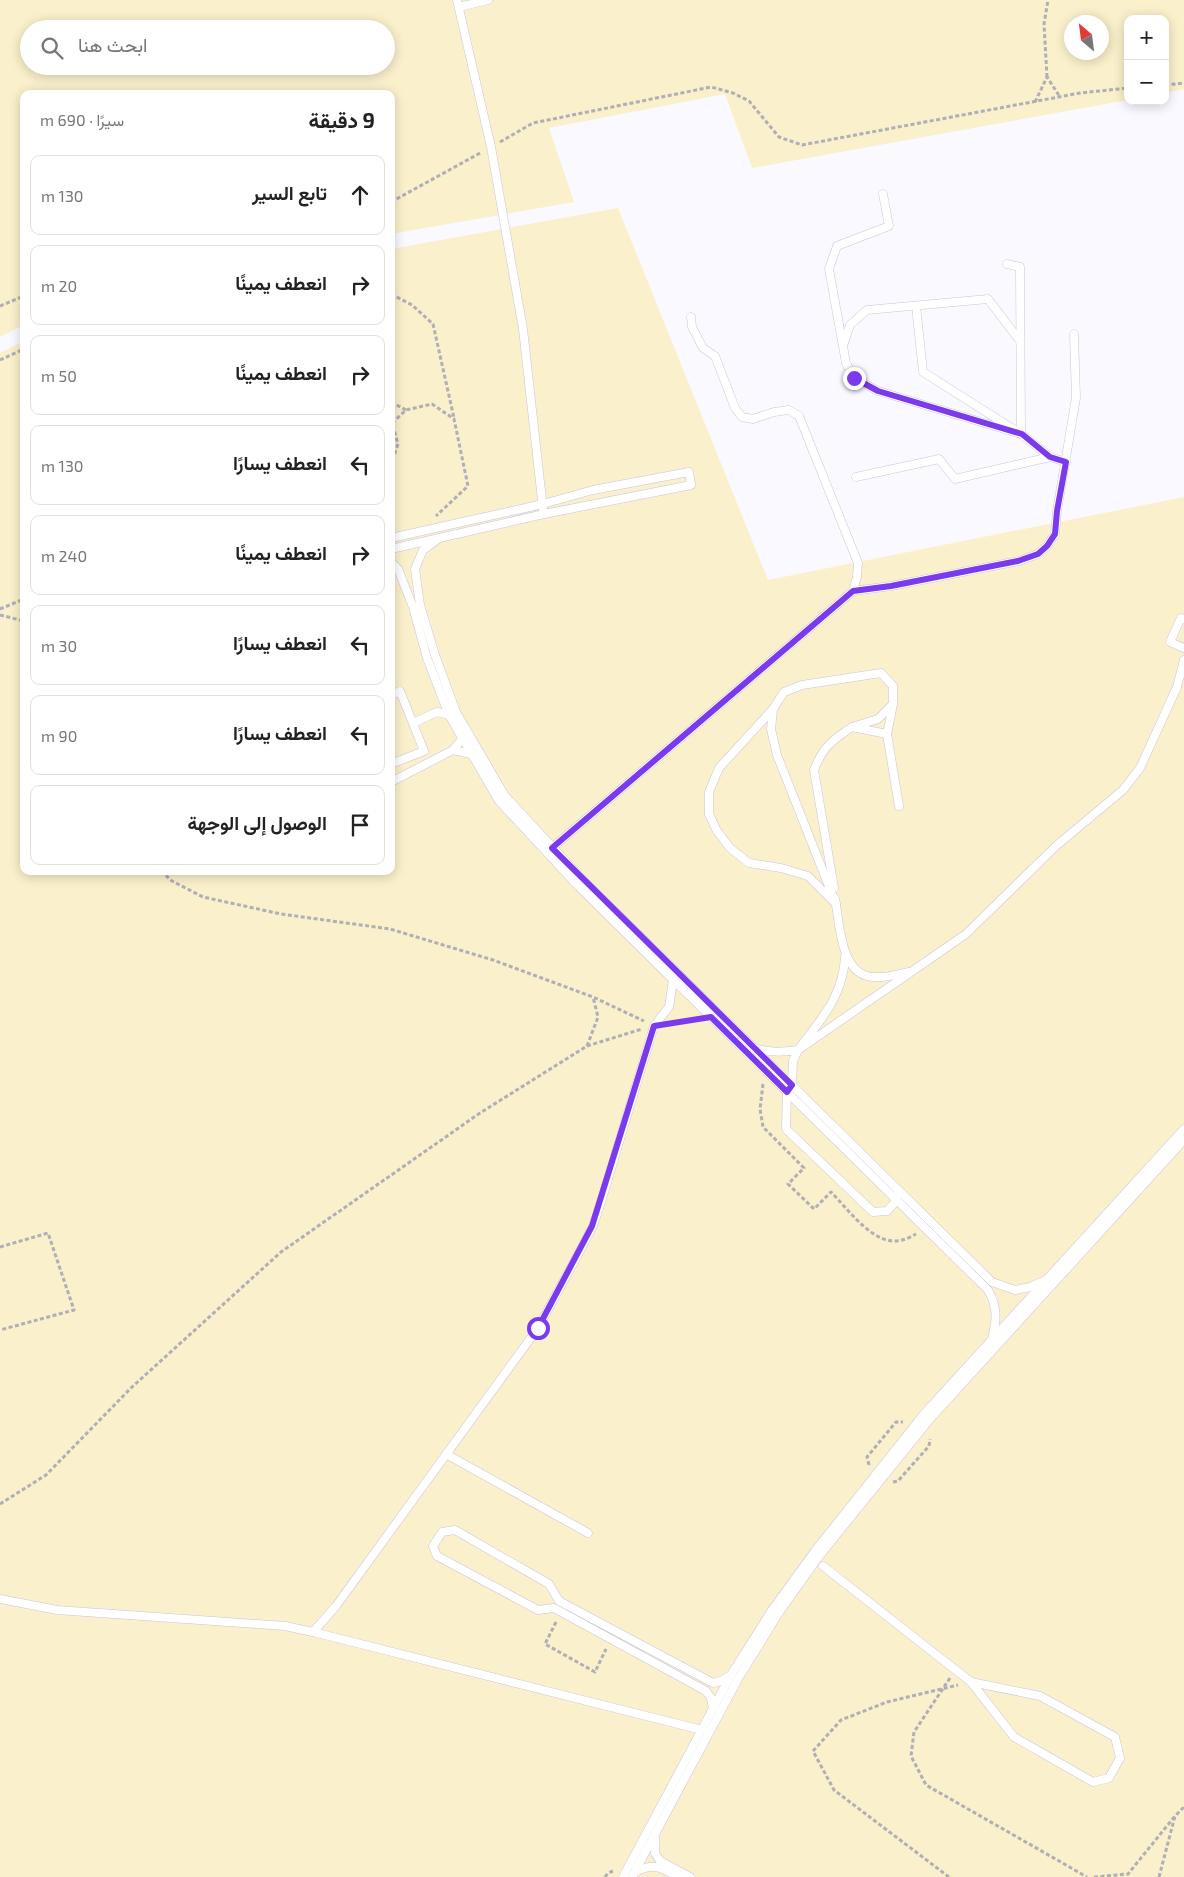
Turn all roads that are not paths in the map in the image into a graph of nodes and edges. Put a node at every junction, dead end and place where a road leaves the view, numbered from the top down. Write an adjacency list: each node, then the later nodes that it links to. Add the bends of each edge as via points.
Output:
1 (488, 0): 2 (lane)
2 (458, 4): 14 (lane, via 491,147 523,329)
3 (883, 194): 9 (lane, via 889,226 836,246 829,269)
4 (1006, 264): 8 (lane, via 1020,266)
5 (916, 306): 8 (lane, via 988,299); 9 (lane, via 867,310 850,325); 10 (lane, via 923,372)
6 (691, 317): 20 (lane, via 692,328 703,348 715,356 735,408 742,417 753,419 789,410 799,416 858,563)
7 (1074, 334): 12 (lane, via 1076,398)
8 (1020, 341): 10 (lane)
9 (844, 345): 10 (lane, via 846,363 854,378 878,391)
10 (1022, 434): 11 (lane)
11 (1050, 457): 12 (lane); 13 (lane, via 955,479 939,459)
12 (1066, 462): 20 (lane, via 1055,534 1038,554 909,583)
13 (856, 477)
14 (543, 504): 15 (lane); 15 (lane, via 593,490 689,472 691,485); 16 (lane)
15 (544, 514): 17 (lane)
16 (395, 537)
17 (438, 539): 18 (lane); 39 (lane, via 423,550 416,569 420,605 456,712 505,796)
18 (395, 548)
19 (395, 566): 25 (lane, via 413,607)
20 (853, 591): 39 (lane)
21 (1184, 619): 22 (lane, via 1181,618 1170,642)
22 (1184, 648)
23 (1184, 660): 42 (lane, via 1177,687 1140,768 1123,790 1056,846 966,934)
24 (395, 693): 30 (lane, via 400,691)
25 (442, 700): 28 (lane); 29 (lane)
26 (893, 704): 27 (lane, via 893,686 881,673 802,685 784,692); 31 (lane, via 878,719); 32 (lane)
27 (773, 709): 40 (lane, via 771,729 777,755); 40 (lane, via 719,768 709,792 709,814 730,848 749,863 808,876)
28 (437, 712): 29 (lane); 30 (lane)
29 (448, 715): 33 (lane)
30 (413, 723): 36 (lane, via 424,751)
31 (852, 727): 32 (lane); 40 (lane, via 831,741 814,770)
32 (887, 734): 38 (lane)
33 (462, 739): 34 (lane); 35 (lane)
34 (453, 750): 35 (lane); 37 (lane)
35 (471, 754): 43 (lane, via 499,801 524,830)
36 (395, 762)
37 (395, 780)
38 (899, 806)
39 (552, 848): 44 (lane)
40 (836, 904): 41 (lane)
41 (845, 957): 42 (lane, via 857,972 873,978); 45 (lane, via 844,974 833,1002)
42 (911, 972): 45 (lane)
43 (673, 980): 46 (lane); 55 (lane, via 669,1008 654,1026 592,1226 538,1328)
44 (754, 1047): 45 (lane, via 766,1052); 46 (lane)
45 (798, 1050): 46 (lane, via 792,1061)
46 (789, 1088): 49 (lane); 50 (lane); 50 (lane, via 786,1129 873,1212 887,1210)
47 (1184, 1129): 52 (lane)
48 (1184, 1140): 51 (lane)
49 (895, 1186): 50 (lane); 52 (lane, via 992,1282 1015,1290 1030,1288)
50 (897, 1200): 53 (lane, via 988,1290 995,1302 996,1320)
51 (1064, 1272): 52 (lane); 54 (lane)
52 (1049, 1277): 53 (lane)
53 (991, 1341): 54 (lane); 62 (lane, via 924,1414 815,1551 772,1610)
54 (990, 1353): 57 (lane, via 930,1419)
55 (446, 1454): 56 (lane); 61 (lane, via 336,1606)
56 (588, 1533)
57 (822, 1553): 58 (lane); 59 (lane)
58 (823, 1566): 59 (lane); 63 (lane)
59 (809, 1572): 66 (lane, via 778,1614 738,1679)
60 (0, 1599): 61 (lane, via 57,1610 285,1626)
61 (313, 1632): 65 (lane)
62 (732, 1675): 64 (lane); 64 (lane, via 713,1683 705,1679 559,1601 549,1584 455,1530 442,1532 433,1546 437,1556 538,1610 554,1608 706,1691)
63 (970, 1682): 63 (lane, via 1014,1737 1092,1782 1109,1778 1120,1758 1115,1737 1040,1696)
64 (713, 1710): 65 (lane)
65 (702, 1730): 68 (lane)
66 (656, 1834): 67 (lane); 70 (lane, via 655,1853 660,1861)
67 (633, 1875): 69 (lane, via 646,1866 660,1867)
68 (624, 1877)
69 (678, 1877)
70 (690, 1877)

